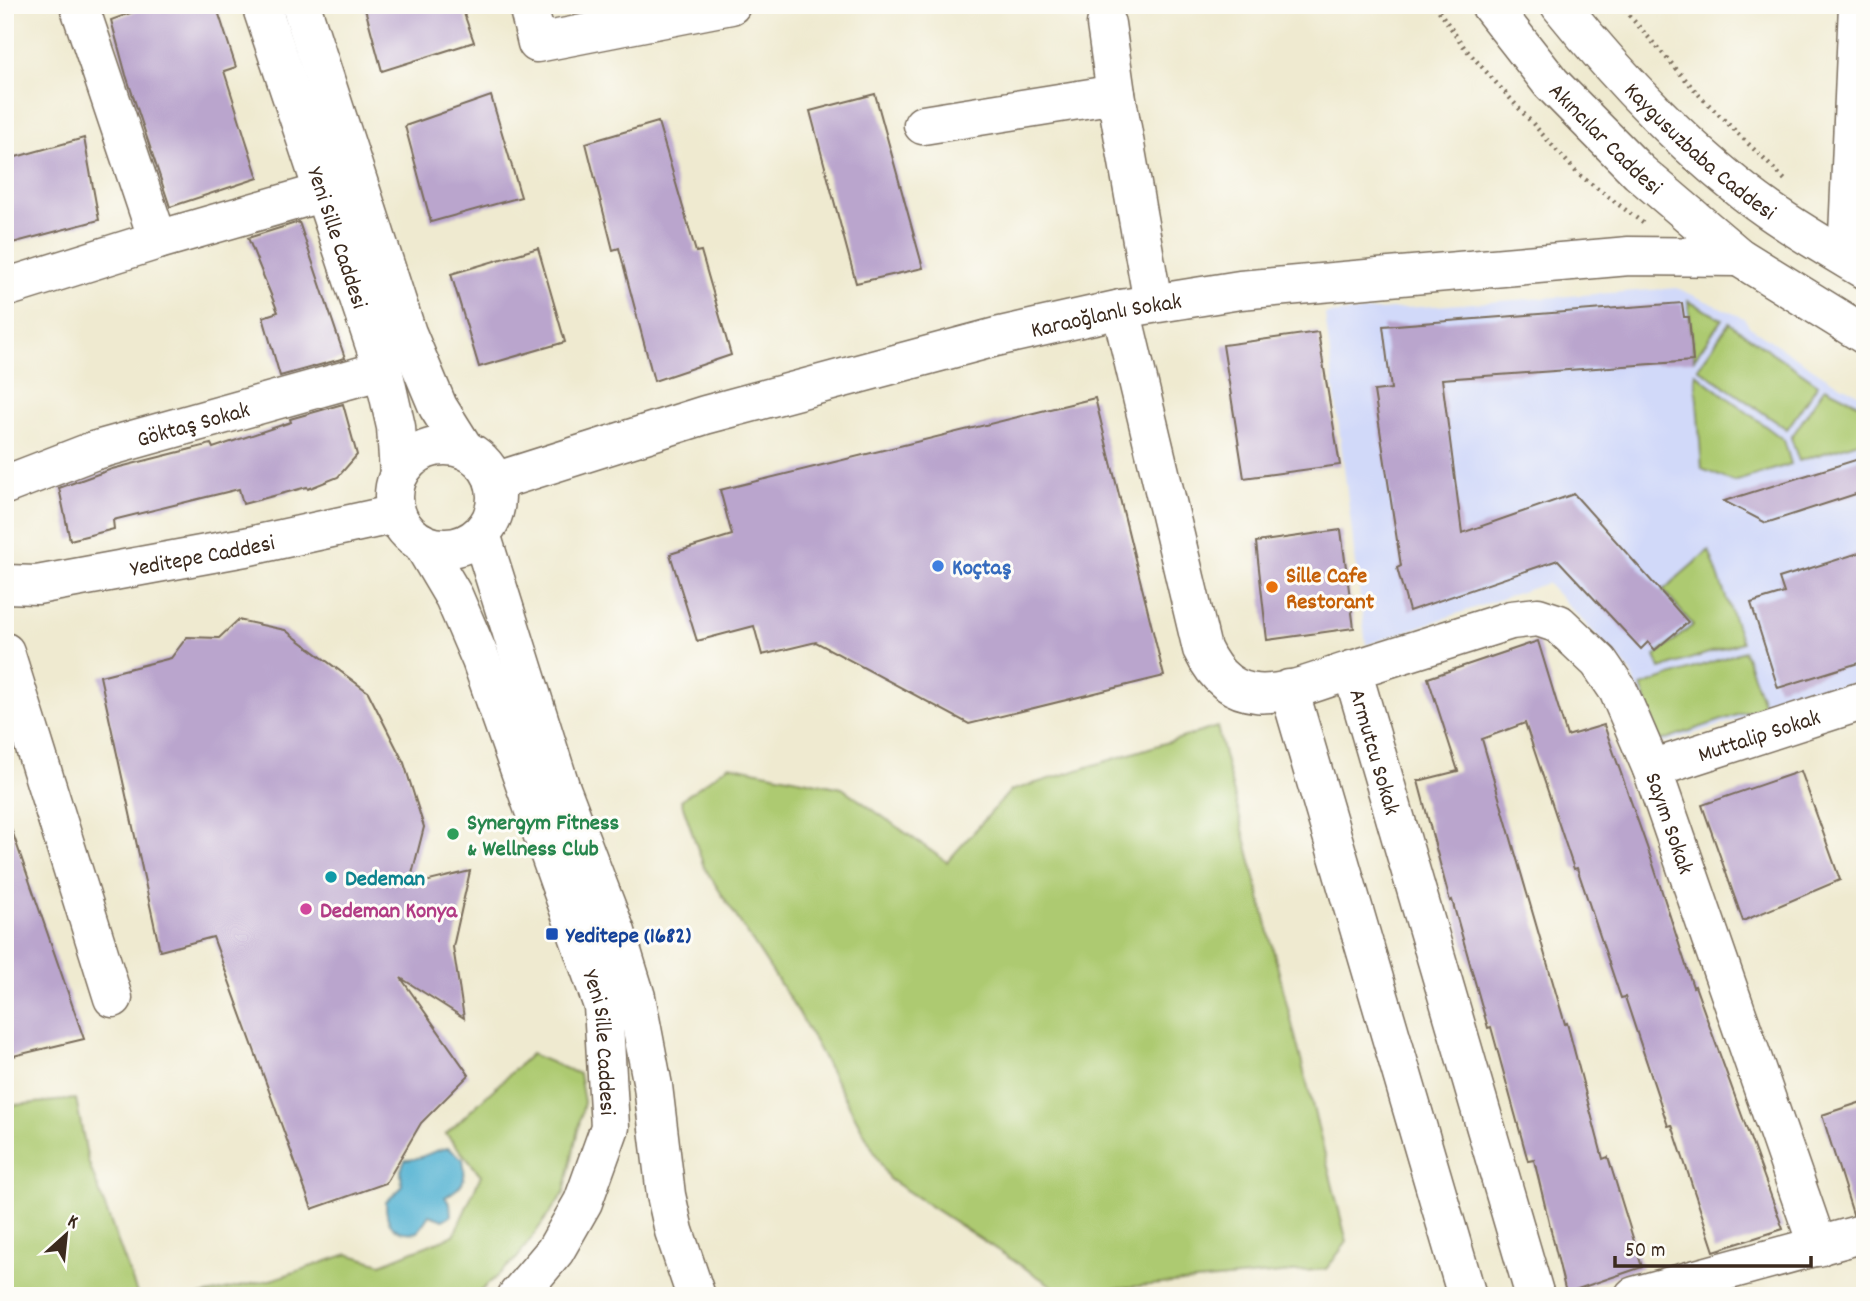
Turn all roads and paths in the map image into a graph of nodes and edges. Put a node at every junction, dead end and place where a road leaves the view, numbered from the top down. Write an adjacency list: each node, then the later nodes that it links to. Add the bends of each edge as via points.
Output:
1 (79, 5): 15 (street)
2 (261, 5): 14 (street, Yeni Sille Caddesi)
3 (301, 5): 22 (street, Yeni Sille Caddesi, via 407,333 438,407)
4 (528, 5): 5 (street, via 537,43)
5 (731, 5)
6 (1490, 5): 16 (street, Akıncılar Caddesi, via 1551,83 1639,172)
7 (1559, 5): 17 (street, Kaygusuzbaba Caddesi, via 1699,154 1769,210)
8 (1620, 5): 13 (path, via 1700,96)
9 (1858, 5): 17 (street)
10 (1106, 24): 11 (street, Armutcu Sokak)
11 (1116, 94): 12 (street); 19 (street, Armutcu Sokak)
12 (923, 125)
13 (1787, 181)
14 (324, 192): 15 (street); 21 (street, Yeni Sille Caddesi)
15 (158, 240): 18 (street)
16 (1738, 257): 19 (street, Karaoğlanlı Sokak, via 1629,256 1240,290); 20 (street)
17 (1856, 265)
18 (5, 288)
19 (1137, 306): 24 (street, Karaoğlanlı Sokak, via 996,337 705,415); 32 (street, Armutcu Sokak, via 1202,649 1211,668 1246,693)
20 (1865, 335)
21 (383, 370): 23 (street, Yeni Sille Caddesi, via 396,427); 25 (street, Göktaş Sokak, via 93,451)
22 (465, 450): 23 (street, via 436,447 421,452); 24 (street, via 478,458)
23 (399, 474): 26 (street)
24 (494, 482): 27 (street, via 495,510)
25 (5, 485)
26 (396, 514): 28 (street, via 411,536); 29 (street, Yeditepe Caddesi, via 219,552 37,584)
27 (481, 534): 28 (street, via 453,548); 39 (street, Yeni Sille Caddesi, via 560,786 617,932 636,997 666,1195)
28 (422, 543): 38 (street, Yeni Sille Caddesi, via 454,597 481,660 603,1006 610,1128 583,1202 555,1251)
29 (5, 584)
30 (5, 652): 35 (street)
31 (1352, 670): 32 (street, Armutcu Sokak); 34 (street, Sayım Sokak, via 1511,620 1538,617 1559,624 1599,662 1618,690); 41 (street, Armutcu Sokak)
32 (1289, 689): 40 (street)
33 (1865, 700): 34 (street, Muttalip Sokak)
34 (1652, 769): 37 (street, Sayım Sokak)
35 (113, 998)
36 (1865, 1233): 37 (street)
37 (1818, 1247): 42 (street)
38 (517, 1296)
39 (695, 1296)
40 (1467, 1296)
41 (1535, 1296)
42 (1634, 1296)

